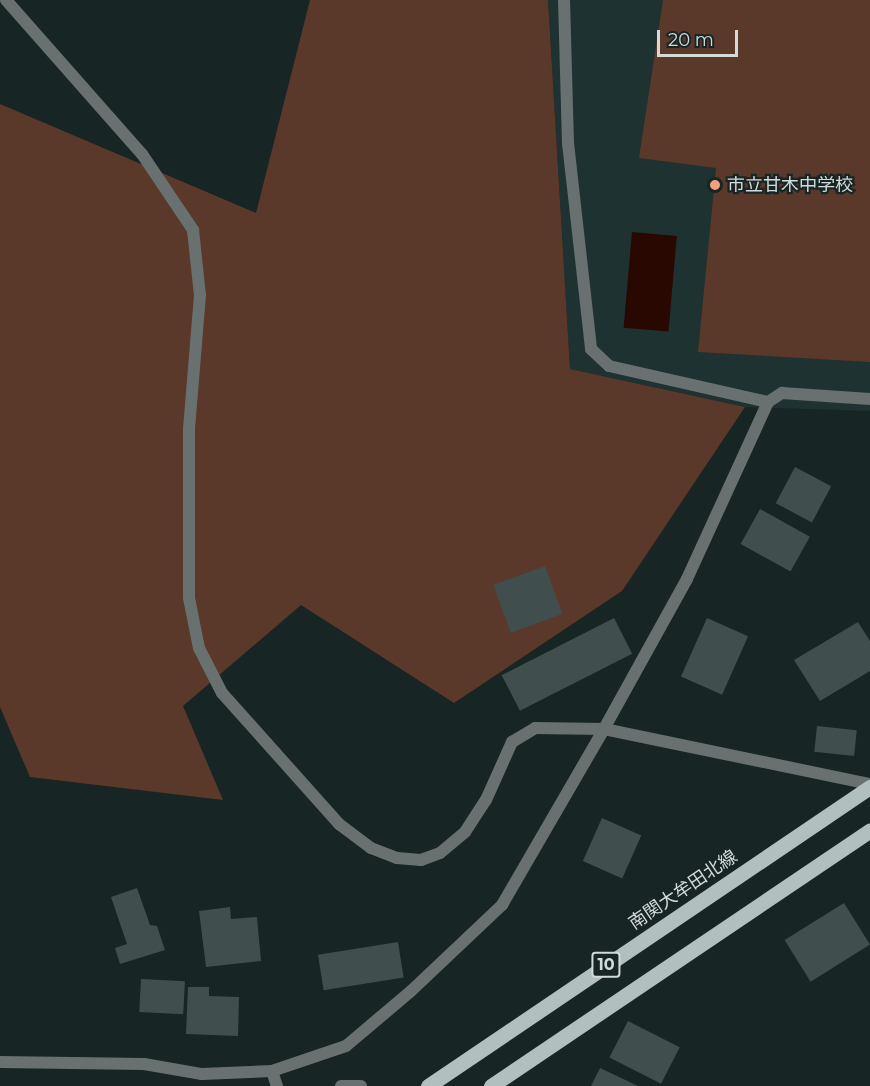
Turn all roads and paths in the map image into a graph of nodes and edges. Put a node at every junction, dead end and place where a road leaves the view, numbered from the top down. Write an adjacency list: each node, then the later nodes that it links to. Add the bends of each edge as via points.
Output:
1 (6, 0): 5 (street, via 142,154 193,230 200,295 189,428 189,598 199,648 222,693 339,824 371,848 413,860 440,853 465,831 486,800 512,742 535,728)
2 (564, 0): 4 (street, via 568,143 591,349 609,366)
3 (870, 399): 4 (street, via 782,393)
4 (768, 402): 5 (street, via 687,579)
5 (604, 729): 6 (street); 9 (street, via 502,905 346,1046)
6 (870, 785): 13 (main road, 南関大牟田北線 / 10)
7 (870, 830): 14 (main road, 10)
8 (0, 1062): 9 (street, via 144,1064 202,1074)
9 (273, 1071): 10 (street)
10 (277, 1086)
11 (341, 1086): 12 (street)
12 (361, 1086)
13 (428, 1086)
14 (491, 1086)

